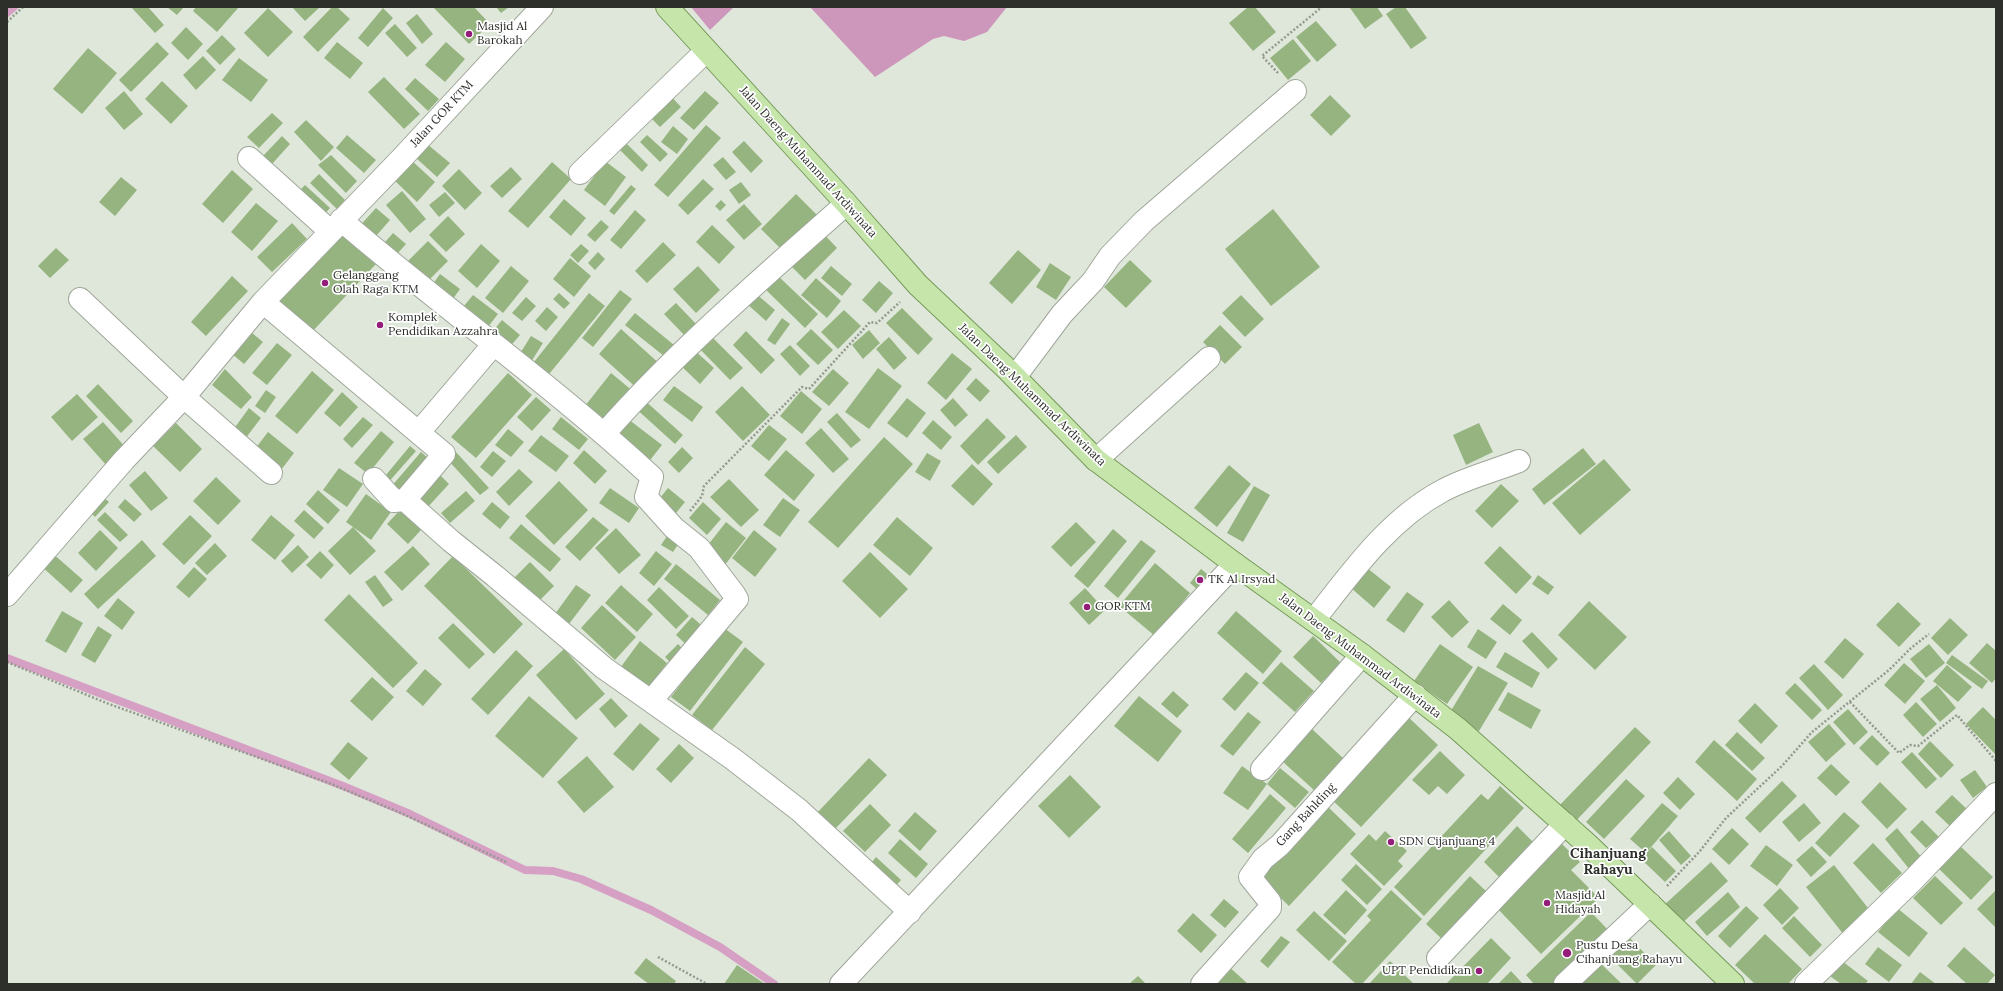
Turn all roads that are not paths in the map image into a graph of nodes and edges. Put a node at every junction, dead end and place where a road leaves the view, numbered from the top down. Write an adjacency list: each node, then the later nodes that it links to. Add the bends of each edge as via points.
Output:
1 (542, 7): 8 (street, Jalan GOR KTM)
2 (667, 7): 3 (main road, Jalan Daeng Muhammad Ardiwinata)
3 (706, 51): 6 (street); 7 (main road, Jalan Daeng Muhammad Ardiwinata)
4 (1295, 91): 14 (street, via 1139,226 1110,256 1093,281)
5 (250, 158): 8 (street)
6 (580, 173)
7 (845, 202): 14 (main road, Jalan Daeng Muhammad Ardiwinata, via 918,285); 17 (street, via 838,211 707,326 639,394)
8 (336, 225): 10 (street, Jalan GOR KTM); 12 (street, via 388,260)
9 (80, 299): 15 (street)
10 (263, 302): 15 (street, Jalan GOR KTM); 16 (street)
11 (1046, 318): 14 (street)
12 (494, 344): 16 (street); 17 (street)
13 (1209, 358): 18 (street)
14 (1012, 373): 18 (main road, Jalan Daeng Muhammad Ardiwinata)
15 (184, 397): 20 (street); 24 (street, Jalan GOR KTM, via 124,460)
16 (419, 432): 22 (street, via 444,454)
17 (604, 434): 28 (street, via 652,477 646,497 674,528 699,548 736,600)
18 (1096, 460): 23 (main road, Jalan Daeng Muhammad Ardiwinata)
19 (1519, 461): 25 (street, via 1443,490 1409,512 1378,542)
20 (271, 473)
21 (374, 479): 22 (street, via 394,501)
22 (405, 500): 28 (street, via 604,668)
23 (1234, 564): 25 (main road, Jalan Daeng Muhammad Ardiwinata); 33 (street)
24 (7, 595)
25 (1314, 620): 26 (main road, Jalan Daeng Muhammad Ardiwinata)
26 (1362, 655): 27 (main road, Jalan Daeng Muhammad Ardiwinata); 29 (street)
27 (1415, 695): 31 (main road, Jalan Daeng Muhammad Ardiwinata, via 1499,764); 36 (street, Gang Bahlding, via 1280,844 1263,859 1250,877 1270,902 1270,908)
28 (651, 701): 33 (street, via 799,810)
29 (1262, 769)
30 (1996, 794): 39 (street, via 1911,882)
31 (1565, 824): 32 (main road, Jalan Daeng Muhammad Ardiwinata); 34 (street)
32 (1650, 904): 37 (street); 38 (main road, Jalan Daeng Muhammad Ardiwinata)
33 (910, 912): 35 (street)
34 (1438, 958)
35 (841, 984)
36 (1202, 984)
37 (1565, 984)
38 (1733, 984)
39 (1806, 984)

